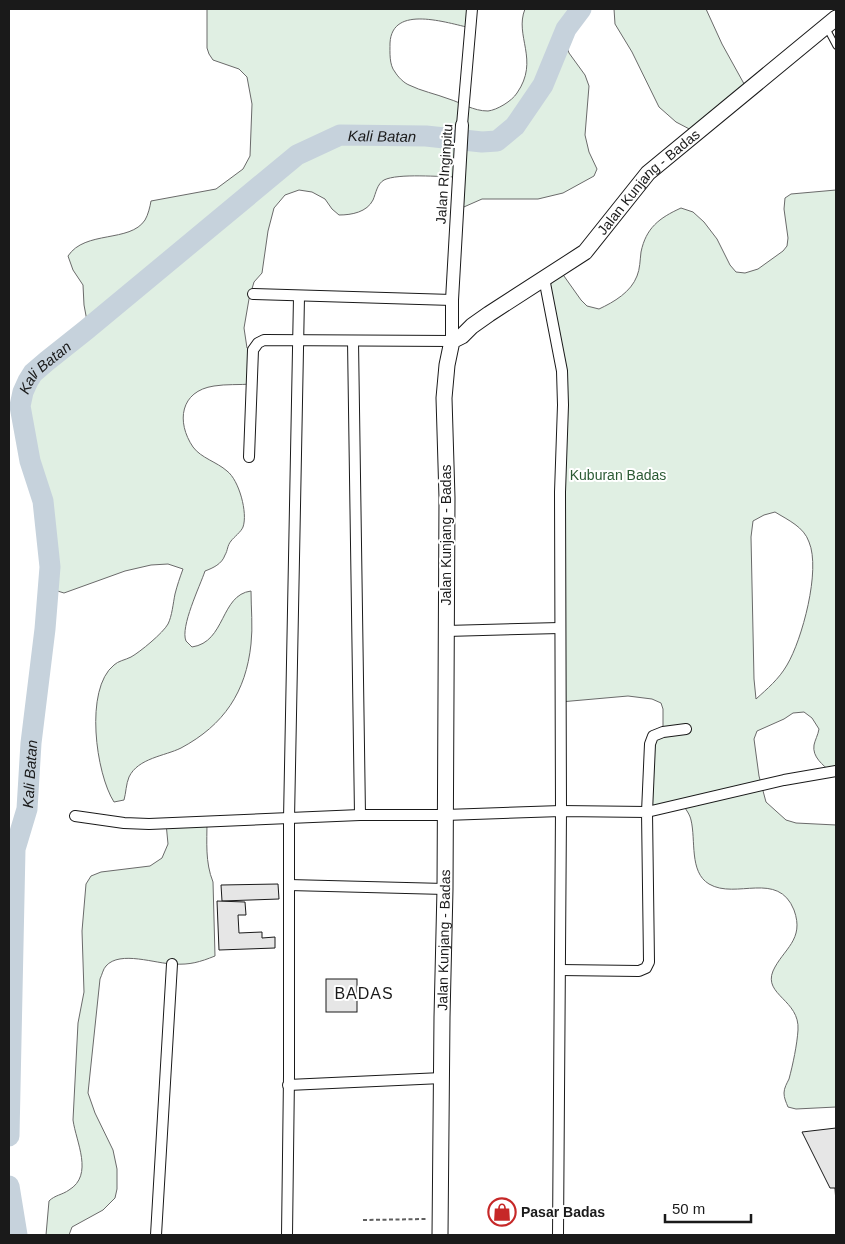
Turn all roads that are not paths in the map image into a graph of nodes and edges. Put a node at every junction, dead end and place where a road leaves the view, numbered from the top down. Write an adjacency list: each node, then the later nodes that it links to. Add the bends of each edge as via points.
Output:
1 (472, 9): 4 (street, Jalan RInginpitu)
2 (831, 22): 3 (lane); 5 (main road, Jalan Kunjang - Badas, via 648,173 585,252)
3 (836, 46)
4 (462, 126): 8 (street, Jalan RInginpitu)
5 (544, 278): 11 (main road, Jalan Kunjang - Badas); 13 (street, via 562,372)
6 (253, 294): 7 (street)
7 (299, 296): 8 (street); 9 (street)
8 (452, 300): 11 (street, Jalan RInginpitu)
9 (298, 341): 10 (street); 12 (street, via 264,340 253,350); 22 (street)
10 (353, 341): 11 (street); 19 (street)
11 (452, 341): 14 (main road, Jalan Kunjang - Badas, via 444,398)
12 (249, 457)
13 (560, 628): 14 (street); 17 (street)
14 (446, 631): 20 (main road, Jalan Kunjang - Badas)
15 (686, 729): 18 (street, via 653,736)
16 (836, 771): 18 (street)
17 (561, 811): 18 (street); 20 (street); 26 (street)
18 (647, 812): 26 (street, via 649,962 646,968 639,971)
19 (360, 815): 20 (street); 22 (street)
20 (445, 815): 24 (main road, Jalan Kunjang - Badas)
21 (75, 816): 22 (street, via 149,824)
22 (289, 819): 23 (street)
23 (289, 885): 24 (street); 28 (street)
24 (445, 889): 27 (main road, Jalan Kunjang - Badas)
25 (172, 964): 29 (street)
26 (560, 970): 32 (street)
27 (442, 1078): 28 (street); 31 (main road, Jalan Kunjang - Badas)
28 (288, 1085): 30 (street)
29 (156, 1235)
30 (287, 1235)
31 (440, 1235)
32 (558, 1235)

